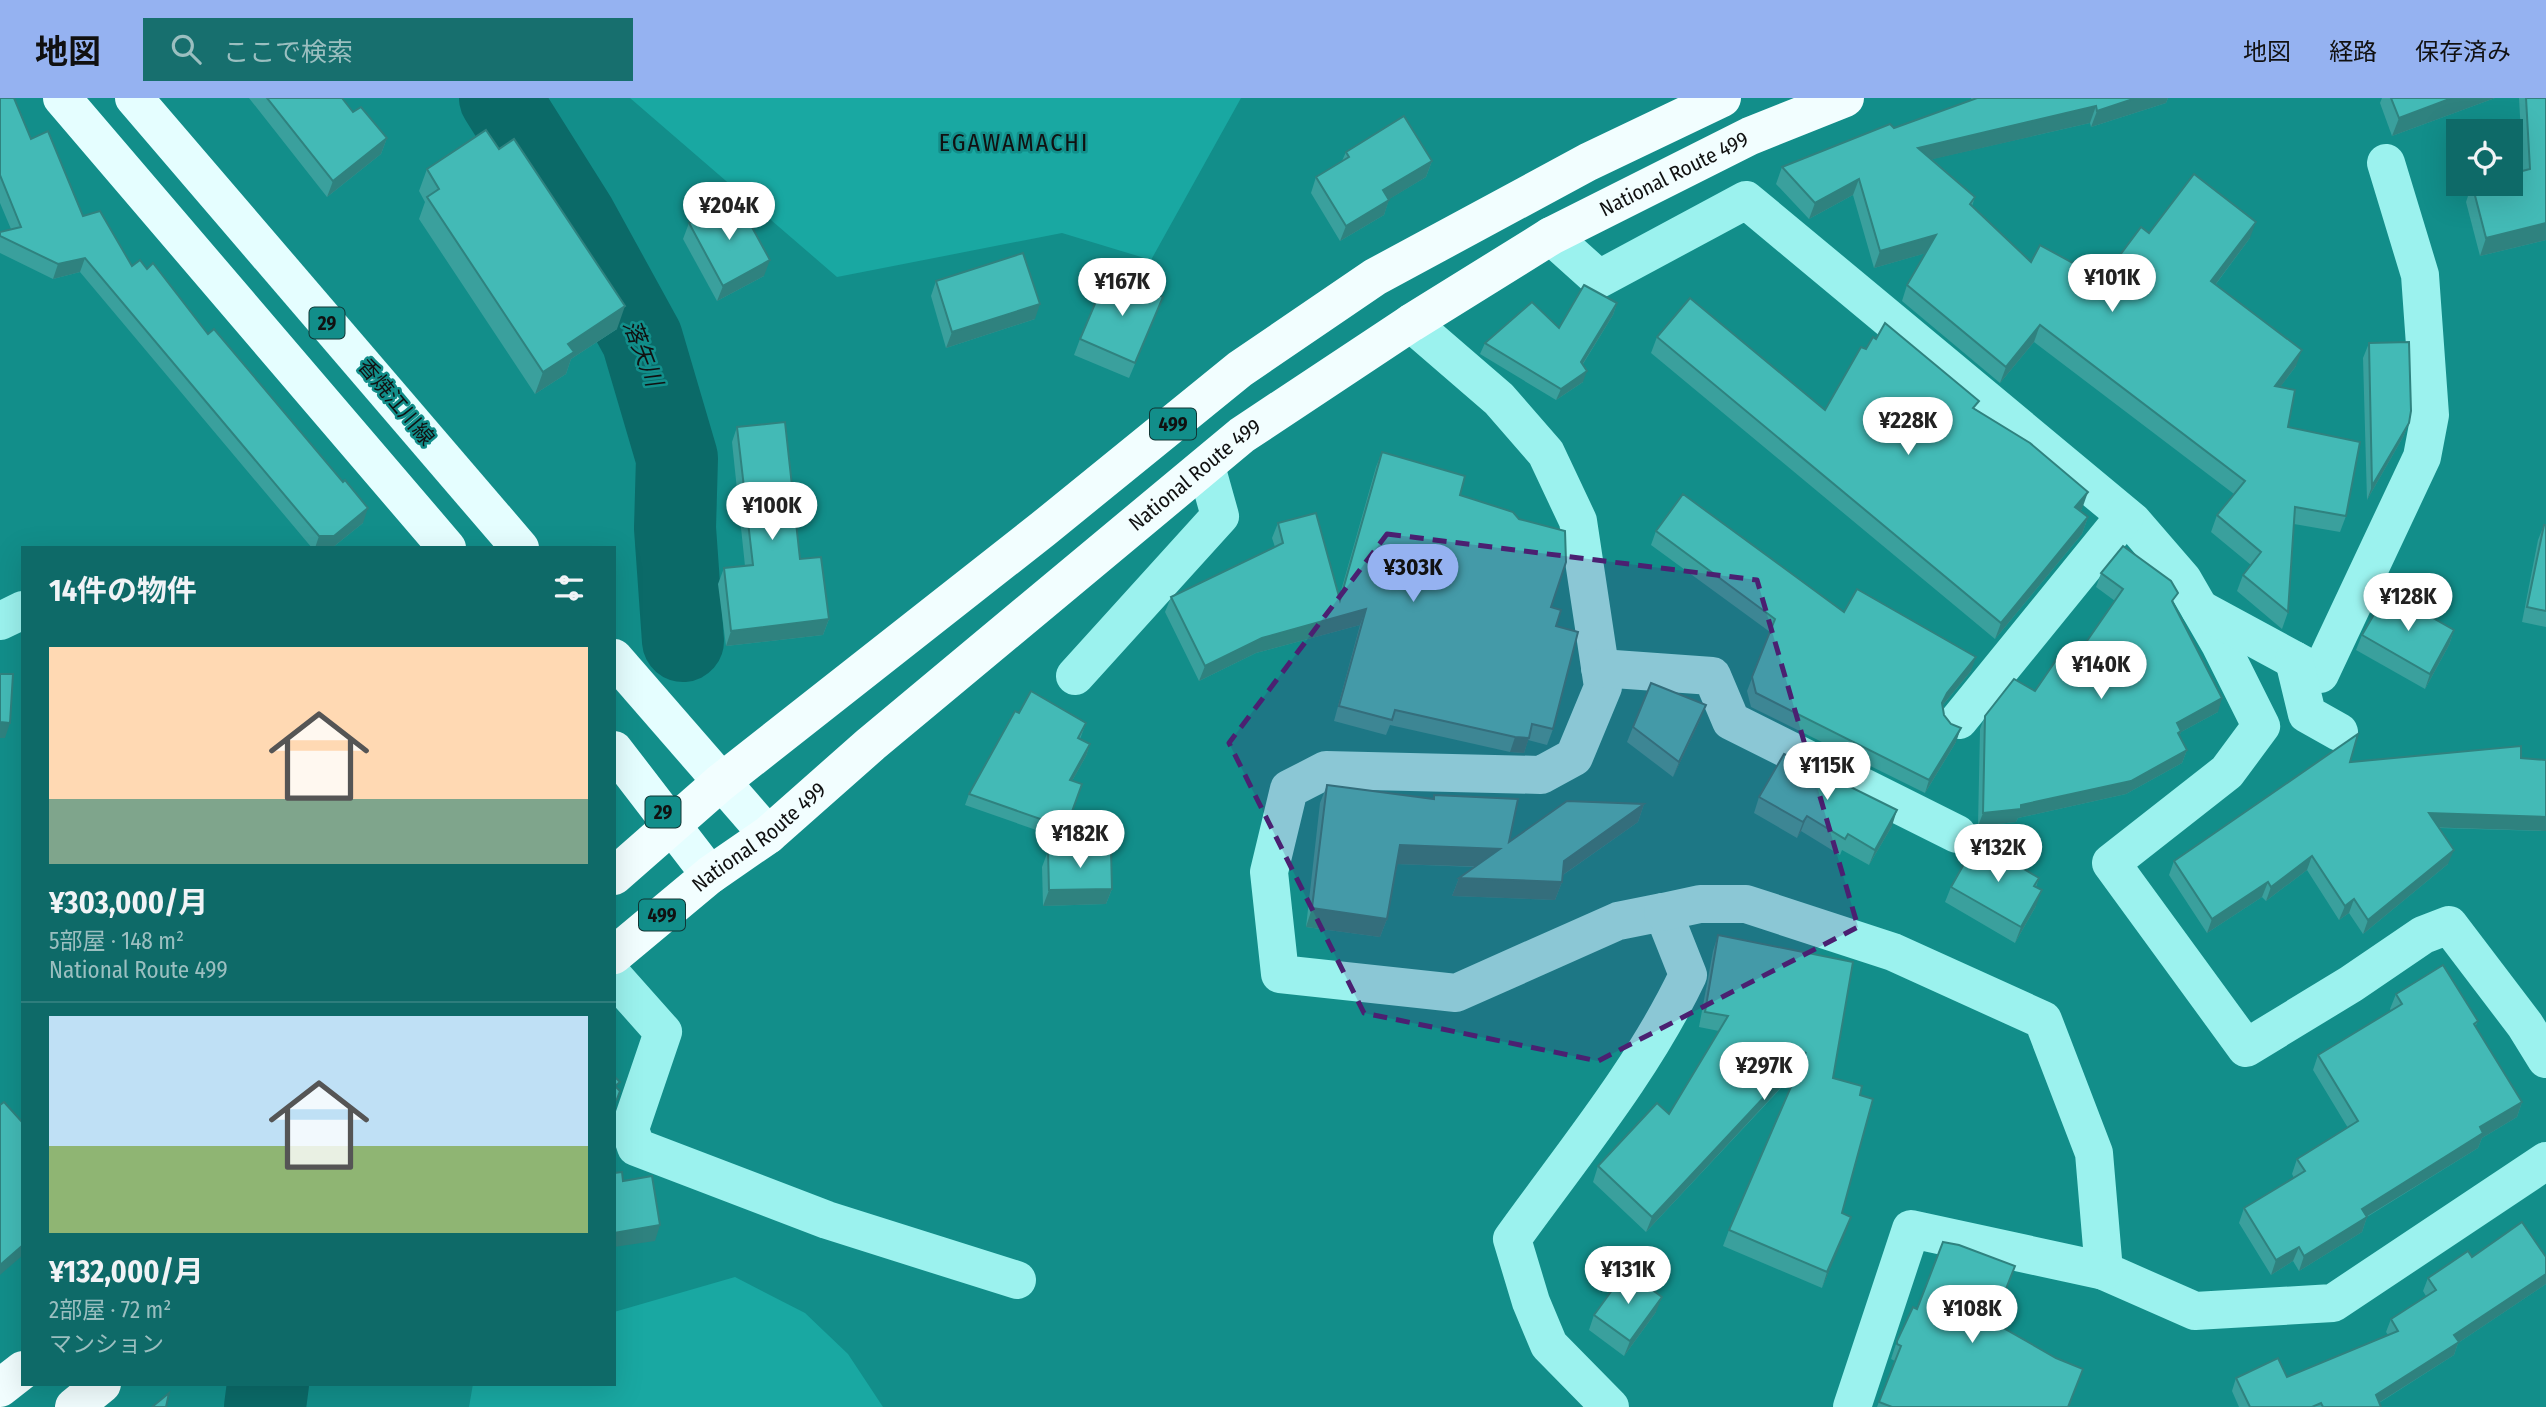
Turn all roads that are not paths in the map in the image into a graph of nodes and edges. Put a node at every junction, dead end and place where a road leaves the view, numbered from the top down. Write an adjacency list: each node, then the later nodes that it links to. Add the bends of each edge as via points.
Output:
1 (62, 98): 10 (main road, 29)
2 (134, 98): 11 (main road, 香焼江川線 / 29)
3 (1722, 98): 22 (highway, 499, via 1588,162 1375,277 1251,362)
4 (1845, 98): 6 (highway, National Route 499 / 499, via 1750,136)
5 (2386, 163): 16 (street, via 2420,275 2430,415 2422,457 2319,674)
6 (1551, 236): 7 (highway, National Route 499 / 499); 9 (street, via 1599,279 1746,200)
7 (1411, 323): 8 (highway, National Route 499 / 499, via 1242,435); 17 (street, via 1499,400 1546,453 1578,521)
8 (1206, 466): 18 (street, via 1220,516); 25 (highway, National Route 499 / 499)
9 (2125, 516): 12 (street, via 2183,580); 19 (street)
10 (445, 546)
11 (518, 546)
12 (2200, 609): 16 (street); 31 (street, via 2261,726 2227,772 2111,863 2246,1048 2424,935 2449,925)
13 (21, 611): 14 (street)
14 (0, 621)
15 (616, 660): 22 (main road)
16 (2294, 660): 20 (street, via 2307,713)
17 (1600, 668): 24 (street, via 1712,676 1731,722); 28 (street, via 1603,687 1573,757 1541,775 1326,770 1289,789 1269,872 1280,974 1456,993 1618,921)
18 (1075, 676)
19 (1959, 720)
20 (2339, 732)
21 (616, 753): 23 (main road, 29)
22 (720, 783): 23 (highway, 499); 25 (main road)
23 (673, 824): 26 (highway, 499); 27 (main road, 29)
24 (1957, 834)
25 (768, 835): 27 (highway, National Route 499 / 499)
26 (616, 874)
27 (710, 875): 29 (highway, National Route 499 / 499)
28 (1663, 912): 33 (street, via 1700,904 1746,904 1893,952 2043,1020 2094,1153); 39 (street, via 1688,975 1628,1077 1512,1239 1549,1345)
29 (616, 954)
30 (616, 979): 34 (street, via 663,1032 630,1129 636,1147 827,1220)
31 (2546, 1059)
32 (2546, 1161): 33 (street, via 2333,1303 2195,1311)
33 (2104, 1271): 40 (street, via 1911,1229)
34 (1017, 1280)
35 (21, 1372): 37 (highway)
36 (100, 1386): 38 (highway)
37 (0, 1388)
38 (75, 1407)
39 (1609, 1407)
40 (1852, 1407)

